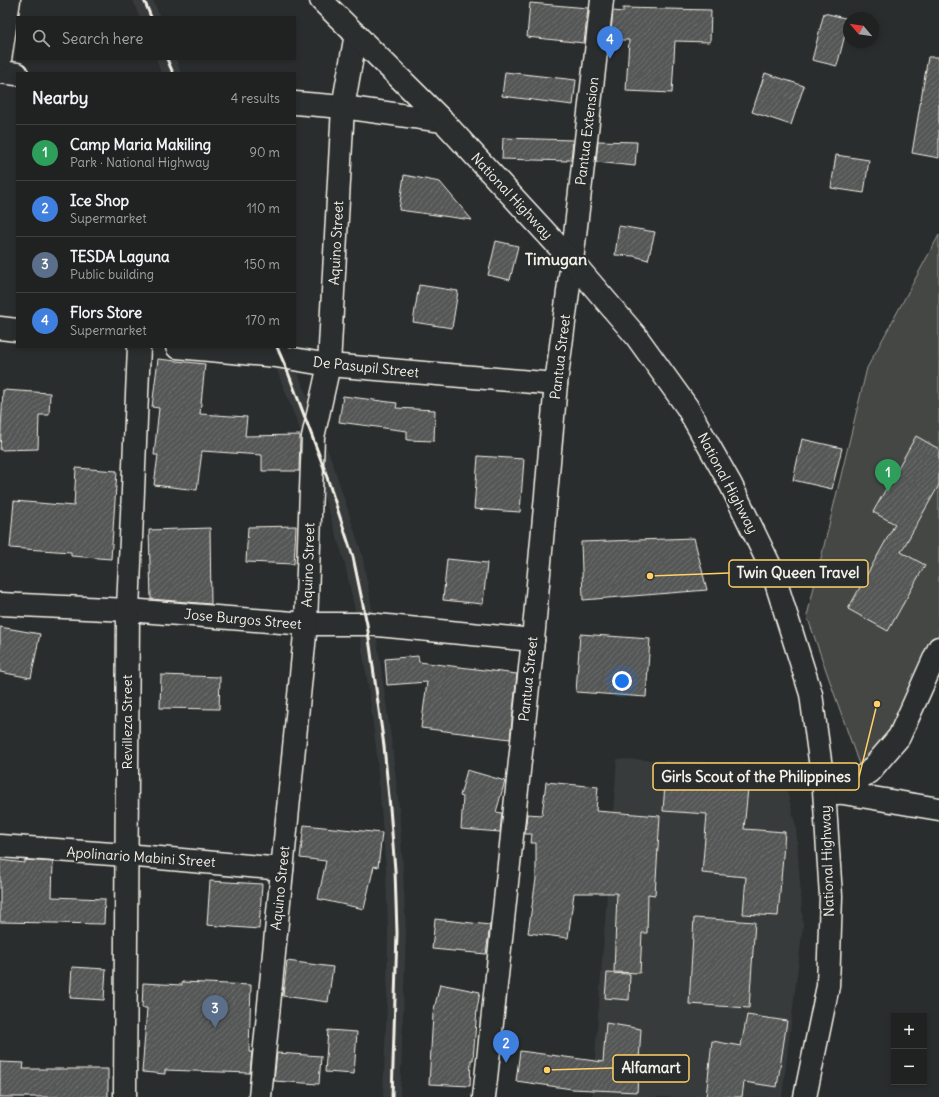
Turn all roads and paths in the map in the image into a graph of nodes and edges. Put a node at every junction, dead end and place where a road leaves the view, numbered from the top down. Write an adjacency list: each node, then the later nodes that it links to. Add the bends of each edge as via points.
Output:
1 (9, 0): 5 (street)
2 (321, 0): 4 (street, National Highway)
3 (602, 0): 11 (street, Pantua Extension)
4 (356, 34): 9 (street, Aquino Street); 10 (street, National Highway)
5 (0, 60)
6 (0, 72): 7 (street)
7 (16, 74)
8 (296, 103): 9 (street)
9 (343, 107): 10 (street); 16 (street, Aquino Street)
10 (444, 121): 11 (street, National Highway)
11 (572, 261): 17 (street, Pantua Street); 23 (street, National Highway, via 636,336 687,407 731,485 772,570 811,694)
12 (0, 328): 13 (street)
13 (16, 330)
14 (139, 348): 19 (street, Revilleza Street)
15 (188, 348): 16 (street, De Pasupil Street, via 276,356)
16 (329, 365): 17 (street, De Pasupil Street); 20 (street, Aquino Street, via 313,437)
17 (556, 384): 21 (street, Pantua Street)
18 (0, 604): 19 (street, Jose Burgos Street)
19 (128, 610): 20 (street, Jose Burgos Street); 26 (street, Revilleza Street)
20 (306, 624): 21 (street, Jose Burgos Street, via 367,624); 27 (street, Aquino Street)
21 (533, 640): 30 (street, Pantua Street)
22 (939, 648): 23 (street, via 899,737 869,772)
23 (831, 791): 24 (street); 31 (street, National Highway, via 828,986)
24 (939, 809)
25 (0, 846): 26 (street, Apolinario Mabini Street)
26 (126, 855): 27 (street, Apolinario Mabini Street); 28 (street, Revilleza Street)
27 (282, 869): 29 (street, Aquino Street)
28 (125, 1097)
29 (260, 1097)
30 (484, 1097)
31 (805, 1097)

